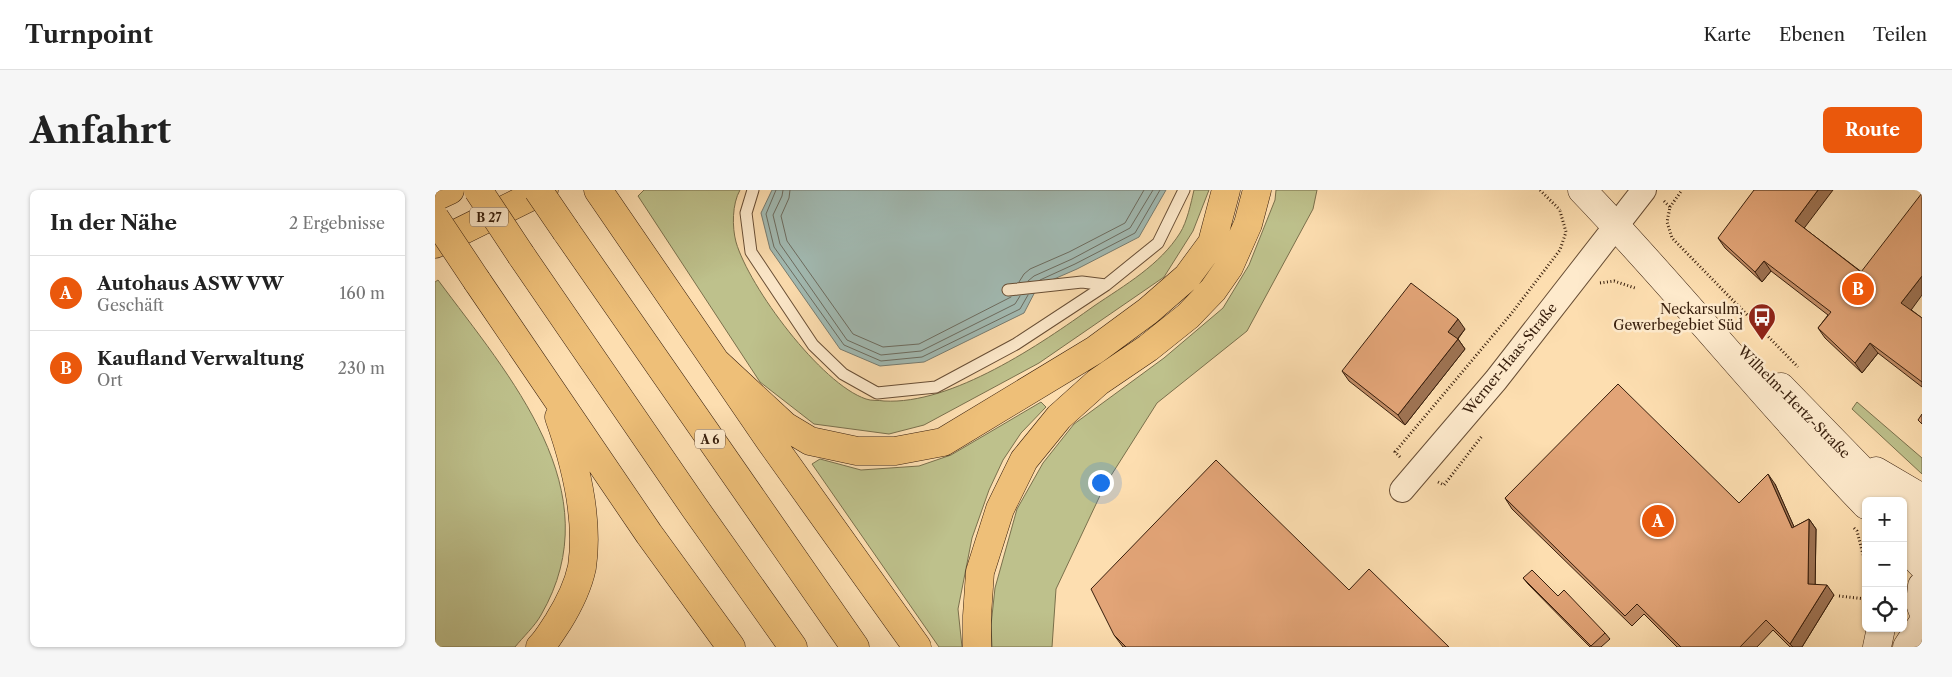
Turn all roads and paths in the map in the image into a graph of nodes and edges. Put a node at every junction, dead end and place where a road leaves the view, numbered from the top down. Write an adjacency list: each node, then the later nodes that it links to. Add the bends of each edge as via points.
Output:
1 (450, 190): 12 (highway)
2 (477, 190): 46 (highway, bridge)
3 (538, 190): 47 (highway, A 6, bridge)
4 (544, 190): 18 (highway, B 27)
5 (753, 190): 21 (lane, via 746,213 751,252 813,345 843,374 877,393 936,387 1016,344)
6 (1184, 190): 21 (lane, via 1158,243)
7 (1226, 190): 24 (highway, via 1212,243 1187,277 1095,350 943,442 895,451 857,451 810,441 785,426)
8 (1257, 190): 49 (highway, via 1248,224 1229,267 1213,290 1188,316 1098,382 1059,417 1024,460 1000,509 981,572)
9 (1582, 190): 17 (main road, Wilhelm-Hertz-Straße)
10 (1682, 190): 14 (path)
11 (1651, 193): 14 (path); 17 (street, Werner-Haas-Straße)
12 (435, 197)
13 (603, 199): 24 (highway)
14 (1670, 207): 25 (path, via 1667,222 1672,238)
15 (1560, 211): 29 (path, via 1566,232 1560,250 1511,314 1395,452)
16 (435, 218): 26 (highway, bridge)
17 (1616, 226): 19 (main road, Wilhelm-Hertz-Straße); 29 (street, Werner-Haas-Straße, via 1496,380)
18 (435, 244)
19 (1651, 264): 28 (main road, Wilhelm-Hertz-Straße); 33 (main road, Wilhelm-Hertz-Straße, via 1813,449)
20 (1598, 284): 23 (path, via 1614,281 1633,286)
21 (1105, 285): 22 (lane, via 1082,282)
22 (1008, 290)
23 (1640, 293)
24 (716, 362): 48 (highway)
25 (1805, 374)
26 (549, 387): 44 (highway, via 574,465 583,526 581,568 570,600); 45 (highway)
27 (1486, 430): 29 (path, via 1444,485)
28 (1843, 450): 30 (main road, Wilhelm-Hertz-Straße); 31 (main road)
29 (1409, 481)
30 (1888, 497)
31 (1922, 498)
32 (1907, 517): 34 (main road)
33 (1861, 518): 36 (path, via 1857,531)
34 (1922, 532)
35 (1907, 549): 37 (main road)
36 (1862, 550)
37 (1922, 565)
38 (1922, 586): 41 (main road)
39 (1839, 596): 40 (path)
40 (1862, 598)
41 (1922, 608)
42 (1922, 624): 51 (main road)
43 (1880, 632): 50 (main road)
44 (540, 647)
45 (731, 647)
46 (793, 647)
47 (855, 647)
48 (917, 647)
49 (977, 647)
50 (1877, 647)
51 (1907, 647)

